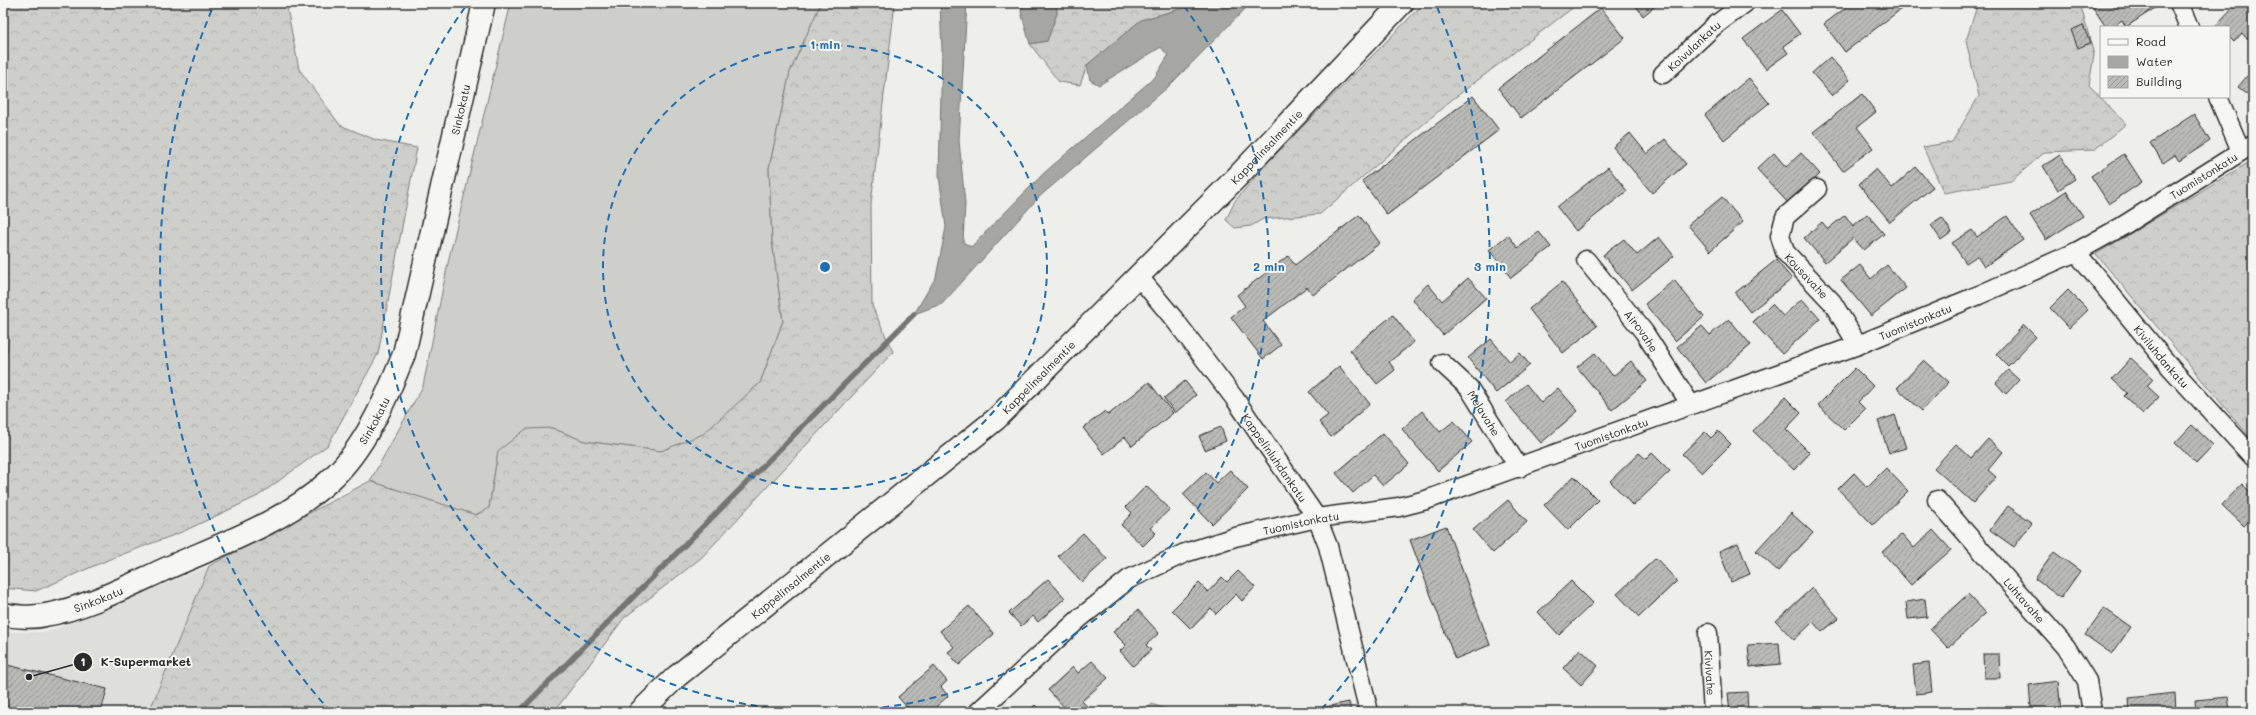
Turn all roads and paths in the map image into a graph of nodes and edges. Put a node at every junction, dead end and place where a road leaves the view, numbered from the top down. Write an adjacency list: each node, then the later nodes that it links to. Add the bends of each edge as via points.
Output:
1 (484, 3): 20 (street, Sinkokatu, via 404,354 388,393 349,459 329,481 301,503 267,523 134,583 81,605 45,616)
2 (1402, 3): 12 (street, Kappelinsalmentie)
3 (1745, 3): 6 (street, Koivulankatu, via 1713,28)
4 (2179, 3): 5 (street)
5 (2189, 26)
6 (1663, 74)
7 (2219, 98): 8 (street)
8 (2247, 147): 10 (street, Tuomistonkatu, via 2121,227)
9 (1817, 189): 13 (street, Kousavahe, via 1786,217 1780,236 1785,252 1832,302)
10 (2076, 252): 13 (street, Tuomistonkatu); 16 (street, Kiviluhdankatu, via 2171,368)
11 (1586, 260): 15 (street, Airovahe, via 1644,332)
12 (1139, 277): 19 (street, Kappelinluhdankatu, via 1235,399); 22 (street, Kappelinsalmentie, via 996,419 676,677)
13 (1858, 345): 15 (street, Tuomistonkatu)
14 (1442, 363): 17 (street, Melavahe, via 1469,388)
15 (1691, 405): 17 (street, Tuomistonkatu)
16 (2253, 457)
17 (1519, 468): 19 (street, Tuomistonkatu, via 1399,507)
18 (1937, 500): 26 (street, Luhtavahe, via 2066,647 2087,681)
19 (1317, 518): 23 (street, Tuomistonkatu, via 1235,537 1185,552 1128,579 1080,618); 24 (street, Kappelinluhdankatu, via 1328,546)
20 (3, 614)
21 (1708, 633): 25 (street, Kivivahe)
22 (640, 712)
23 (978, 712)
24 (1368, 712)
25 (1713, 712)
26 (2092, 712)

